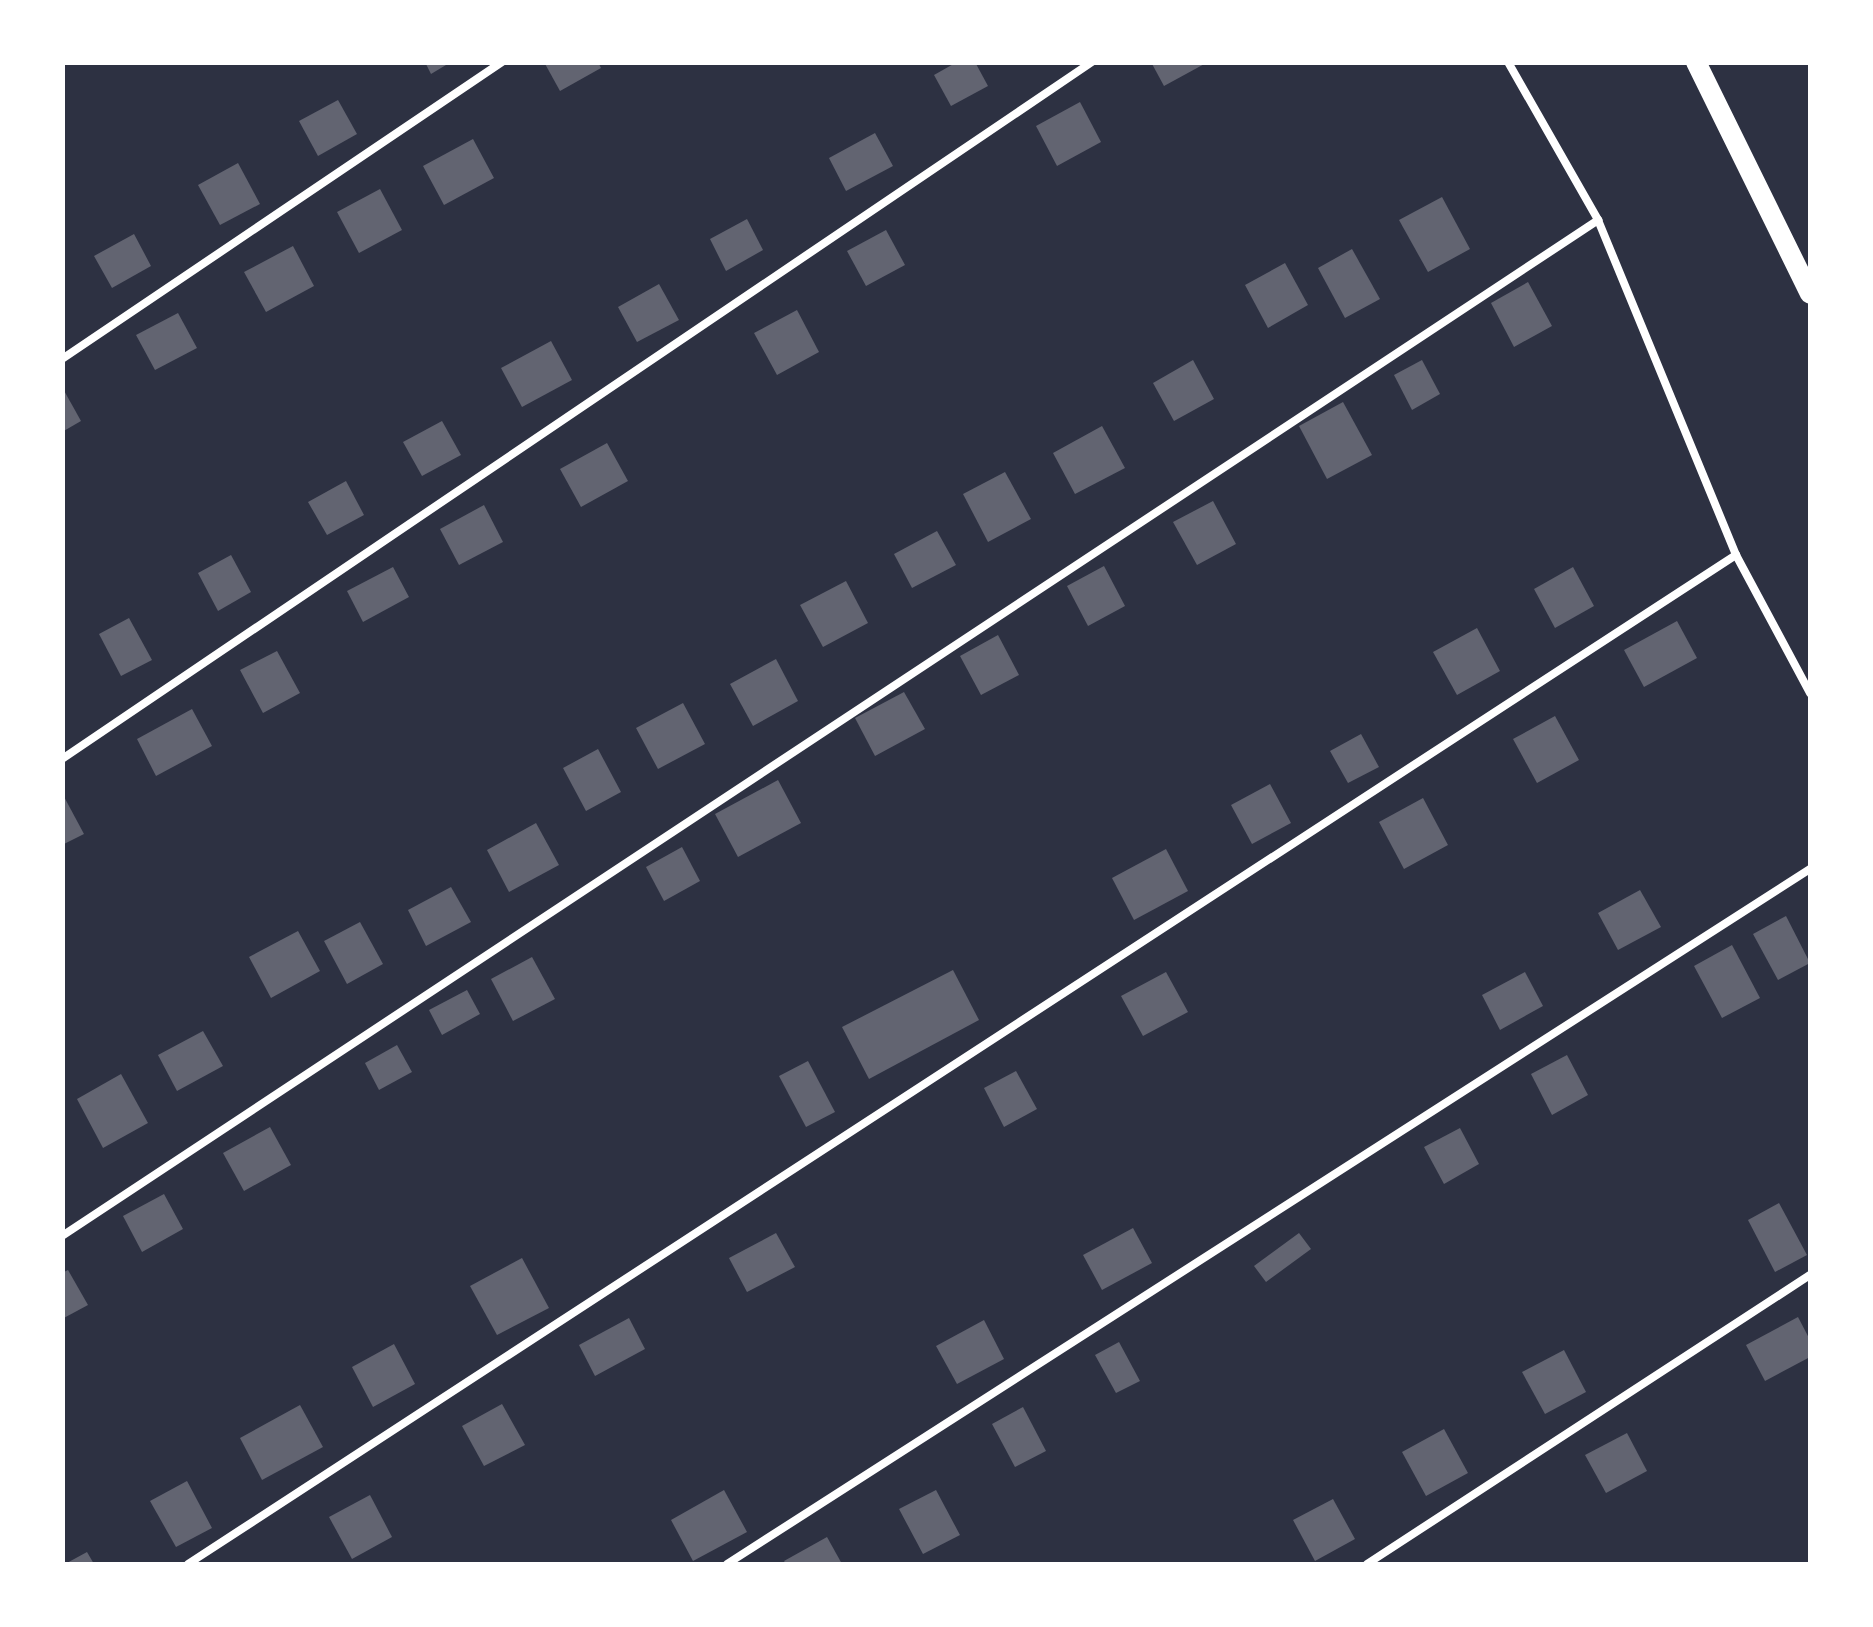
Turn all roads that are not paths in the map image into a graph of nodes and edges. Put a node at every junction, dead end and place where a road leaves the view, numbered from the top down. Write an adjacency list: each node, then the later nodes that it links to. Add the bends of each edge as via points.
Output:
1 (502, 62): 7 (lane)
2 (1092, 62): 10 (lane)
3 (1508, 62): 5 (lane)
4 (1696, 62): 6 (main road)
5 (1598, 220): 8 (lane); 12 (lane)
6 (1810, 294)
7 (62, 359)
8 (1736, 556): 9 (lane); 14 (lane)
9 (1810, 693)
10 (62, 759)
11 (1810, 869): 15 (lane)
12 (62, 1236)
13 (1810, 1275): 16 (lane)
14 (188, 1564)
15 (727, 1564)
16 (1367, 1564)

